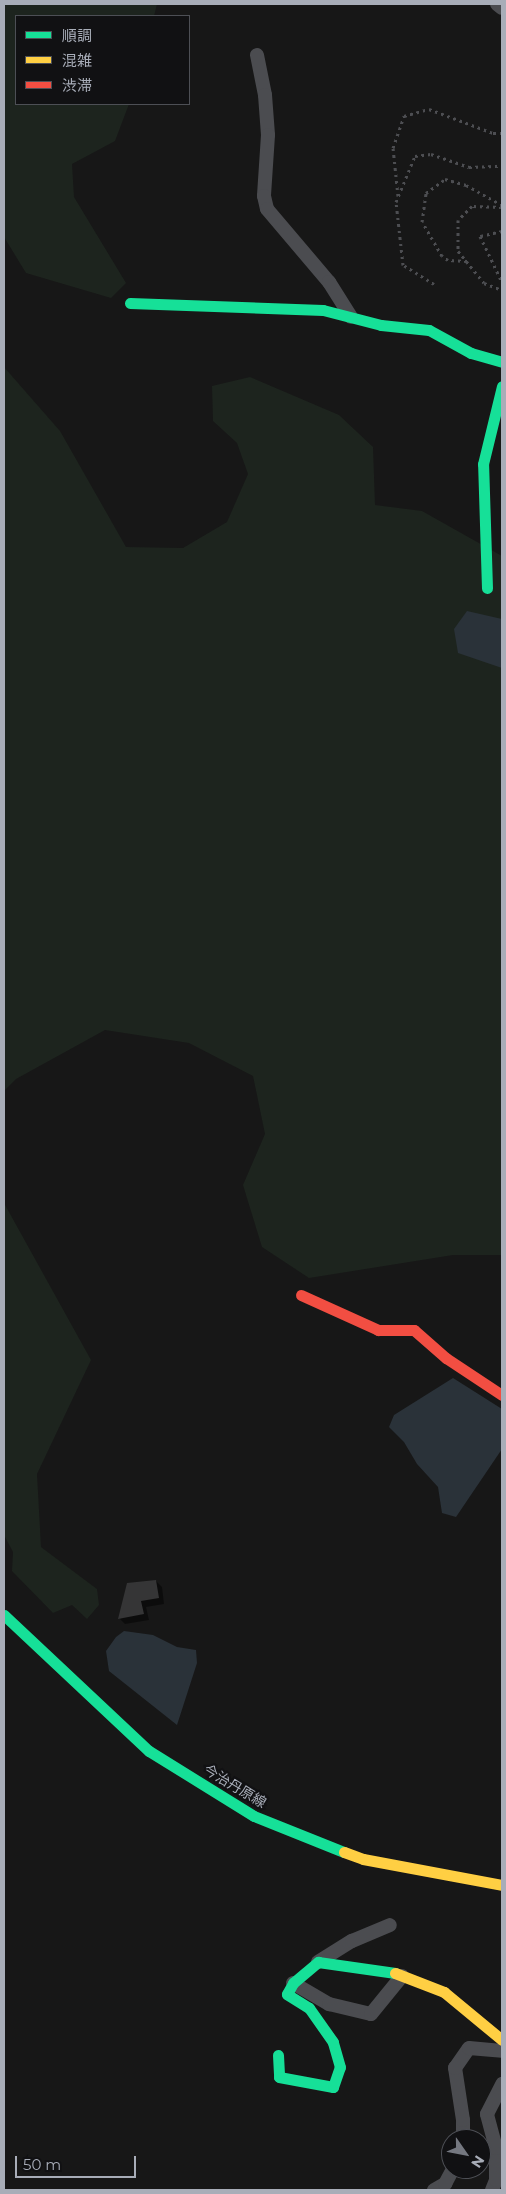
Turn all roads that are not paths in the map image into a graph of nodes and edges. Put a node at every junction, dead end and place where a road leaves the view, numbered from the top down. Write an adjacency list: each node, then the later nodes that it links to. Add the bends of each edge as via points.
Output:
1 (497, 4): 2 (street)
2 (502, 8)
3 (257, 55): 5 (street, via 268,135 264,196 268,209 329,282)
4 (130, 303): 5 (street, via 322,310)
5 (351, 317): 6 (street, via 381,325 428,330 471,353)
6 (502, 362)
7 (502, 386): 8 (street, via 483,464)
8 (487, 588)
9 (301, 1295): 10 (street, via 378,1330 414,1330 446,1358)
10 (502, 1395)
11 (4, 1615): 12 (street, 今治丹原線, via 149,1750 254,1816 363,1859)
12 (502, 1885)
13 (390, 1925): 14 (street, via 352,1941)
14 (318, 1962): 15 (street); 16 (street)
15 (402, 1976): 16 (street, via 371,2014 328,2004); 17 (street, via 444,1992)
16 (293, 1983): 19 (street, via 287,1994 314,2014 333,2042 340,2068 332,2087 279,2077)
17 (502, 2040)
18 (502, 2051): 21 (street, via 469,2048 456,2068)
19 (278, 2055)
20 (502, 2084): 24 (street, via 488,2114 496,2148 496,2180)
21 (463, 2129)
22 (447, 2179): 23 (street)
23 (434, 2190)
24 (492, 2190)

